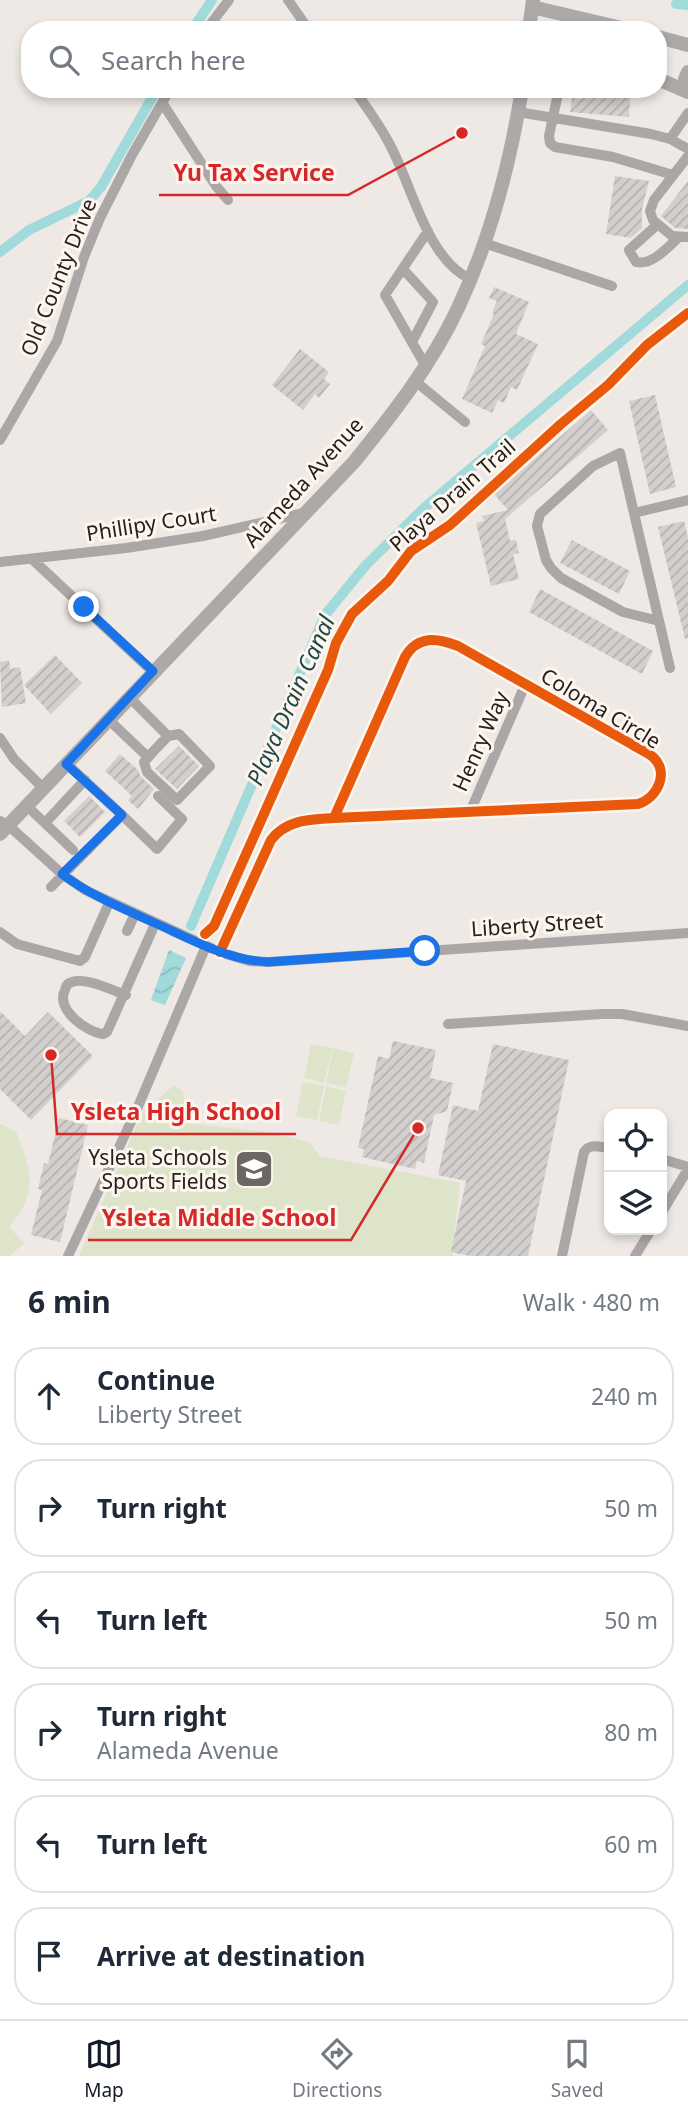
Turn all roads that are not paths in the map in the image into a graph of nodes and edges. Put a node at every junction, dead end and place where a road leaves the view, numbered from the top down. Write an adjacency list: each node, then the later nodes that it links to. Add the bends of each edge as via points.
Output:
1 (229, 0): 4 (street)
2 (288, 0): 5 (street)
3 (532, 3): 6 (main road); 7 (main road)
4 (213, 21)
5 (303, 21)
6 (530, 21)
7 (597, 21)
8 (667, 39): 9 (main road)
9 (688, 44)
10 (688, 72): 12 (main road)
11 (667, 83): 12 (main road)
12 (688, 91)
13 (166, 98): 17 (street, Old County Drive)
14 (360, 98): 27 (street, via 390,144)
15 (520, 98): 18 (main road, Alameda Avenue)
16 (557, 98): 20 (street)
17 (163, 104): 25 (street); 37 (street, Old County Drive, via 100,218 57,341)
18 (518, 112): 20 (street); 29 (main road, Alameda Avenue)
19 (688, 113): 21 (street)
20 (553, 117): 21 (street); 24 (street, via 549,136 555,147 613,157)
21 (670, 139): 22 (street)
22 (688, 149)
23 (688, 156): 24 (street)
24 (673, 175): 26 (street, via 653,200 650,211)
25 (228, 200)
26 (658, 224): 28 (street, via 672,236); 28 (street, via 629,250 636,262 649,261)
27 (428, 231): 30 (street); 31 (street, via 446,263)
28 (684, 237)
29 (484, 243): 31 (main road, Alameda Avenue); 32 (street)
30 (402, 269): 33 (street, via 385,295); 33 (street, via 433,302)
31 (470, 279): 34 (main road, Alameda Avenue)
32 (612, 286)
33 (412, 342): 34 (street)
34 (425, 365): 35 (main road, Alameda Avenue)
35 (415, 381): 36 (street); 39 (main road, Alameda Avenue, via 354,462)
36 (465, 422)
37 (0, 440)
38 (688, 500): 40 (street)
39 (307, 513): 41 (street, Phillipy Court, via 203,536); 45 (main road, Alameda Avenue)
40 (634, 513): 43 (street); 43 (street, via 621,453 593,466 540,514 537,526 546,560 561,579 623,612)
41 (32, 559): 42 (street, Phillipy Court); 45 (street)
42 (0, 562)
43 (659, 621): 44 (street)
44 (670, 668)
45 (153, 671): 47 (main road, Alameda Avenue)
46 (525, 685): 57 (street, Henry Way); 57 (street, Coloma Circle, via 652,757 661,778 657,791 638,804); 59 (street, Coloma Circle, via 458,646 428,639 414,645)
47 (129, 697): 48 (main road, Alameda Avenue); 49 (street)
48 (108, 719): 51 (street, via 148,757); 52 (main road, Alameda Avenue)
49 (168, 736): 51 (street); 51 (street, via 179,734 210,766 177,800 147,772 144,762)
50 (0, 738): 54 (street)
51 (153, 752)
52 (66, 764): 53 (street); 54 (main road, Alameda Avenue)
53 (85, 780): 58 (street); 60 (street)
54 (43, 788): 56 (main road, Alameda Avenue)
55 (158, 796): 58 (street, via 182,819 157,849)
56 (27, 806): 60 (street); 61 (main road, Alameda Avenue)
57 (470, 812): 59 (street, Coloma Circle)
58 (122, 815): 63 (street)
59 (334, 818): 72 (street, Coloma Circle, via 295,822 277,832)
60 (45, 823): 62 (street)
61 (3, 826): 63 (street, Liberty Street)
62 (73, 850)
63 (62, 874): 64 (street); 65 (street, Liberty Street)
64 (51, 887)
65 (109, 903): 66 (street, Liberty Street); 69 (street, via 80,961 17,944)
66 (135, 914): 67 (street, Liberty Street); 68 (street)
67 (155, 924): 71 (street, Liberty Street); 73 (street)
68 (127, 931)
69 (0, 932)
70 (688, 933): 72 (street, Liberty Street, via 268,962)
71 (206, 946): 72 (street, Liberty Street); 81 (street)
72 (220, 952)
73 (125, 995): 73 (street, via 74,981 61,997 70,1015 103,1034)
74 (448, 1024): 75 (street, via 622,1014)
75 (688, 1026)
76 (604, 1147): 82 (street, via 587,1147 584,1152)
77 (667, 1161): 78 (street)
78 (688, 1168): 79 (street)
79 (667, 1204)
80 (648, 1235): 83 (street)
81 (68, 1256)
82 (562, 1256)
83 (635, 1256)

